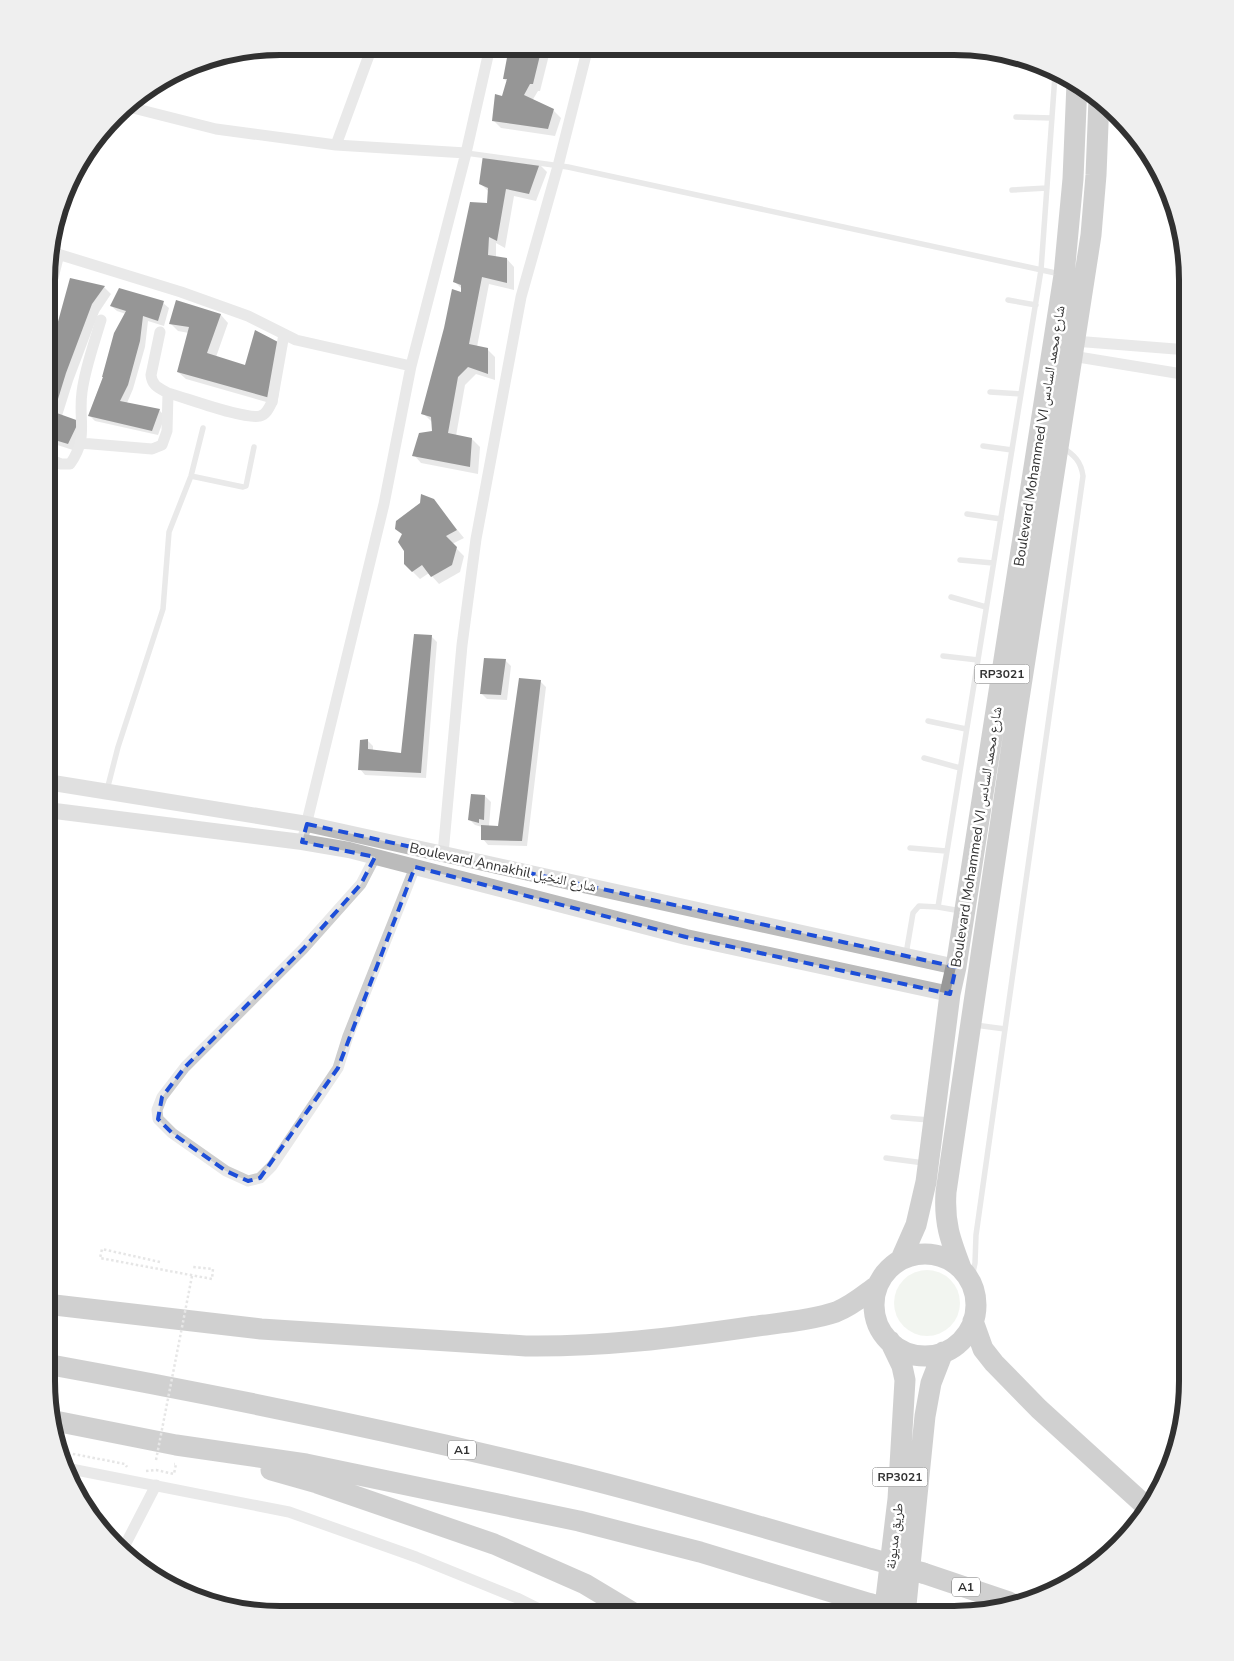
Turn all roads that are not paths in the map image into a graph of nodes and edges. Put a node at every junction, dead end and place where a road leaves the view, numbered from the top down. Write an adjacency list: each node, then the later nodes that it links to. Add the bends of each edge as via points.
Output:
1 (369, 55): 10 (street)
2 (488, 55): 11 (street)
3 (586, 55): 12 (street)
4 (1055, 78): 9 (lane)
5 (1078, 92): 17 (highway, Boulevard Mohammed VI شارع محمد السادس / RP3021)
6 (136, 108): 10 (street, via 216,128)
7 (1099, 108): 23 (highway, Boulevard Mohammed VI شارع محمد السادس / RP3021, via 1094,206)
8 (1016, 117): 9 (lane)
9 (1052, 118): 13 (lane)
10 (336, 145): 11 (street)
11 (466, 153): 12 (lane); 25 (street)
12 (558, 166): 16 (lane); 57 (street, via 521,297 476,538 462,645)
13 (1047, 188): 14 (lane); 16 (lane)
14 (1012, 190)
15 (57, 253): 22 (street, via 181,292 248,316)
16 (1041, 270): 17 (lane); 19 (lane)
17 (1064, 275): 61 (highway, Boulevard Mohammed VI شارع محمد السادس / RP3021)
18 (1008, 300): 19 (lane)
19 (1036, 304): 29 (lane)
20 (101, 320): 31 (street, via 81,394)
21 (160, 332): 28 (street, via 151,375 152,382)
22 (284, 334): 25 (street, via 296,340); 28 (street, via 272,402 261,416 247,417)
23 (1073, 348): 24 (street); 26 (street); 32 (highway, Boulevard Mohammed VI شارع محمد السادس / RP3021)
24 (1179, 350)
25 (411, 366): 53 (street, via 384,504)
26 (1179, 373)
27 (990, 392): 29 (lane)
28 (168, 393): 31 (street, via 167,431 162,445 152,449)
29 (1021, 394): 35 (lane)
30 (203, 428): 37 (lane)
31 (80, 443): 36 (street, via 70,464)
32 (1058, 444): 65 (highway, Boulevard Mohammed VI شارع محمد السادس / RP3021); 66 (lane, via 1076,457 1082,466 1083,476)
33 (983, 446): 35 (lane)
34 (254, 447): 37 (lane, via 246,486)
35 (1012, 450): 39 (lane)
36 (55, 462)
37 (191, 476): 51 (lane, via 169,532 163,609)
38 (967, 514): 39 (lane)
39 (1001, 519): 41 (lane)
40 (960, 560): 41 (lane)
41 (993, 562): 43 (lane)
42 (951, 597): 43 (lane)
43 (986, 607): 45 (lane)
44 (944, 656): 45 (lane)
45 (978, 660): 47 (lane)
46 (928, 721): 47 (lane)
47 (966, 728): 49 (lane)
48 (924, 758): 49 (lane)
49 (960, 768): 56 (lane)
50 (55, 783): 51 (street, Boulevard Annakhil شارع النخيل)
51 (106, 792): 53 (street, Boulevard Annakhil شارع النخيل)
52 (55, 811): 54 (street, Boulevard Annakhil شارع النخيل)
53 (306, 824): 54 (street); 57 (street, Boulevard Annakhil شارع النخيل)
54 (302, 842): 58 (street, Boulevard Annakhil شارع النخيل)
55 (910, 848): 56 (lane)
56 (946, 851): 60 (lane)
57 (443, 854): 62 (street, Boulevard Annakhil شارع النخيل)
58 (374, 857): 59 (street, Boulevard Annakhil شارع النخيل); 59 (street, via 361,884 303,949 185,1067 162,1097 158,1118 172,1134 226,1171 248,1181 260,1178 272,1166 338,1068)
59 (415, 867): 64 (street, Boulevard Annakhil شارع النخيل, via 686,937)
60 (938, 906): 61 (lane); 62 (lane, via 919,906 913,913)
61 (965, 912): 63 (highway, Boulevard Mohammed VI شارع محمد السادس / RP3021)
62 (906, 956): 63 (street, Boulevard Annakhil شارع النخيل)
63 (956, 967): 64 (highway, Boulevard Mohammed VI شارع محمد السادس / RP3021)
64 (950, 994): 68 (highway, Boulevard Mohammed VI شارع محمد السادس / RP3021)
65 (970, 1024): 66 (lane); 72 (highway, Boulevard Mohammed VI شارع محمد السادس / RP3021, via 944,1211 948,1234)
66 (1005, 1030): 72 (lane, via 976,1235 975,1263)
67 (892, 1117): 68 (lane)
68 (934, 1121): 70 (highway, Boulevard Mohammed VI شارع محمد السادس / RP3021)
69 (886, 1158): 70 (lane)
70 (929, 1164): 71 (highway, Boulevard Mohammed VI شارع محمد السادس / RP3021, via 916,1225)
71 (901, 1259): 72 (highway, via 932,1254 945,1258); 73 (highway, RP3021, via 885,1273)
72 (966, 1275): 75 (highway, RP3021, via 976,1305)
73 (878, 1285): 74 (highway, via 845,1308 819,1316 673,1338 558,1346 261,1329); 76 (highway, RP3021, via 874,1297 875,1315)
74 (55, 1305)
75 (973, 1321): 77 (highway, RP3021, via 962,1340); 83 (highway, via 983,1349 994,1364)
76 (890, 1341): 77 (highway, RP3021, via 915,1355); 89 (highway, طريق مديونة / RP3021, via 905,1380 898,1499)
77 (943, 1352): 90 (highway, طريق مديونة / RP3021, via 931,1383 925,1416)
78 (55, 1366): 85 (highway, A1, bridge, via 350,1424 572,1475 923,1573)
79 (59, 1422): 80 (highway)
80 (169, 1456): 87 (highway, via 318,1483 494,1544 585,1584); 88 (highway, via 306,1464 579,1521 700,1552)
81 (73, 1469): 82 (street)
82 (156, 1485): 84 (street); 86 (street, via 289,1512 416,1558)
83 (1143, 1503)
84 (126, 1544)
85 (1004, 1600)
86 (532, 1606)
87 (622, 1606)
88 (868, 1606)
89 (878, 1606)
90 (906, 1606)

